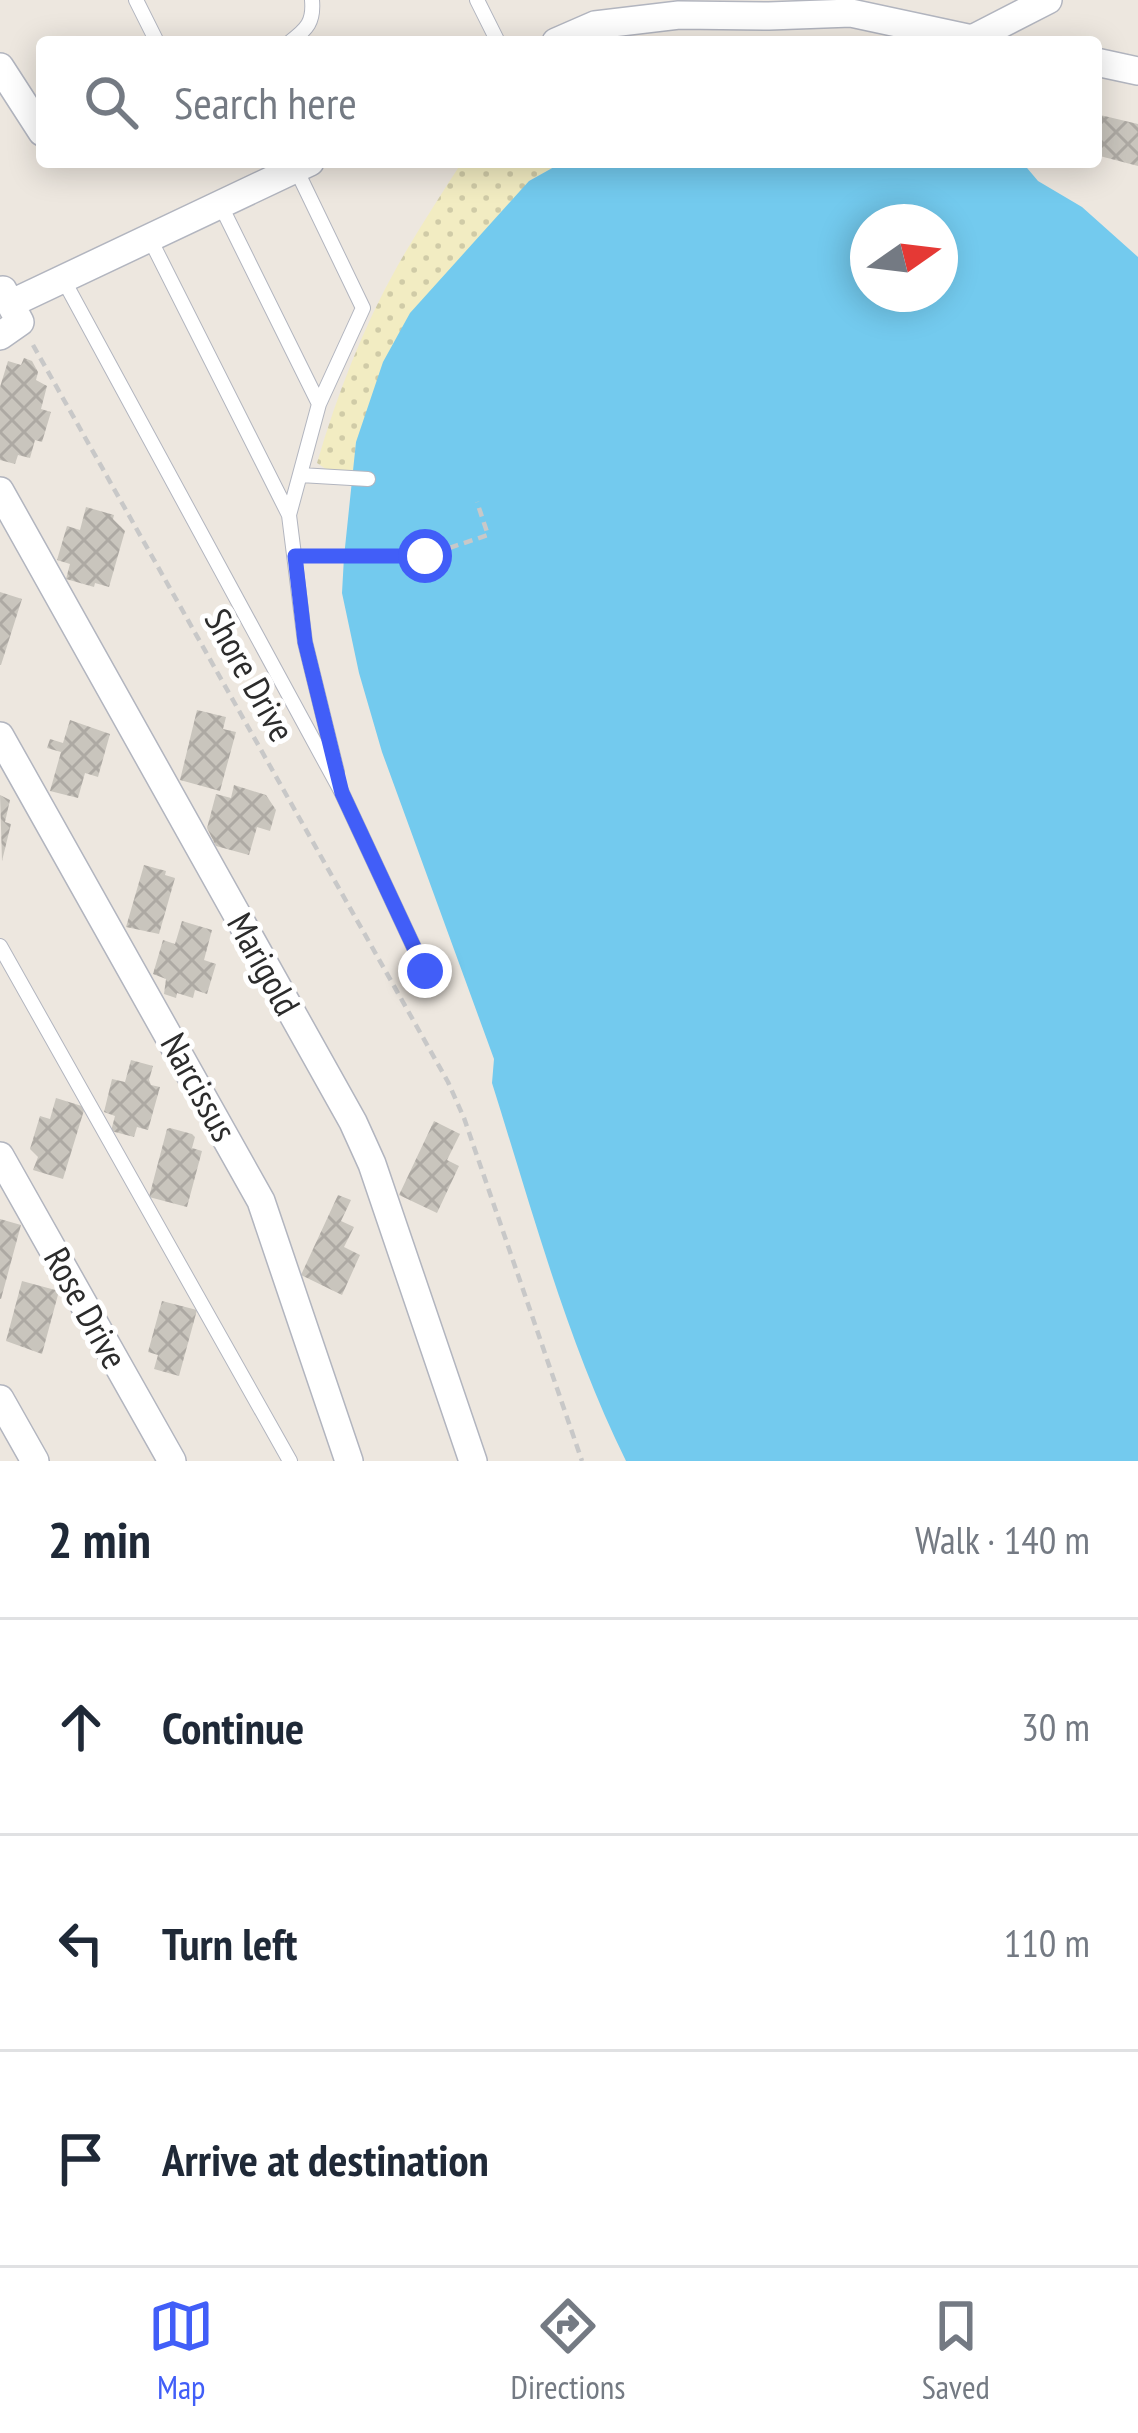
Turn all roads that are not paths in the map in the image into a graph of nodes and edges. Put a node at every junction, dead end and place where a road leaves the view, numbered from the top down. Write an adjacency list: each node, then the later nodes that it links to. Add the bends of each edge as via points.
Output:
1 (136, 0): 9 (lane)
2 (312, 0): 10 (lane, via 309,27)
3 (477, 0): 11 (lane)
4 (1048, 0): 14 (street)
5 (853, 6): 7 (street); 8 (street)
6 (675, 7): 7 (street); 12 (street)
7 (765, 8)
8 (892, 11): 13 (street)
9 (154, 36)
10 (298, 36)
11 (495, 36)
12 (570, 36)
13 (964, 36)
14 (987, 36)
15 (0, 67): 16 (street)
16 (36, 123)
17 (297, 168): 19 (street)
18 (304, 168): 23 (lane, via 363,308)
19 (221, 206): 20 (street); 23 (lane)
20 (150, 239): 21 (street); 27 (lane)
21 (63, 279): 22 (street); 29 (lane)
22 (8, 313)
23 (319, 404): 24 (lane)
24 (300, 476): 25 (lane); 27 (lane)
25 (368, 479)
26 (0, 491): 38 (street, Marigold, via 353,1122)
27 (289, 515): 29 (lane, via 305,642)
28 (0, 736): 37 (street, Narcissus, via 255,1189)
29 (342, 793): 31 (lane)
30 (0, 946): 36 (lane)
31 (425, 971)
32 (0, 1156): 35 (street, Rose Drive)
33 (0, 1399): 34 (street)
34 (35, 1461)
35 (172, 1461)
36 (290, 1461)
37 (349, 1461)
38 (473, 1461)

